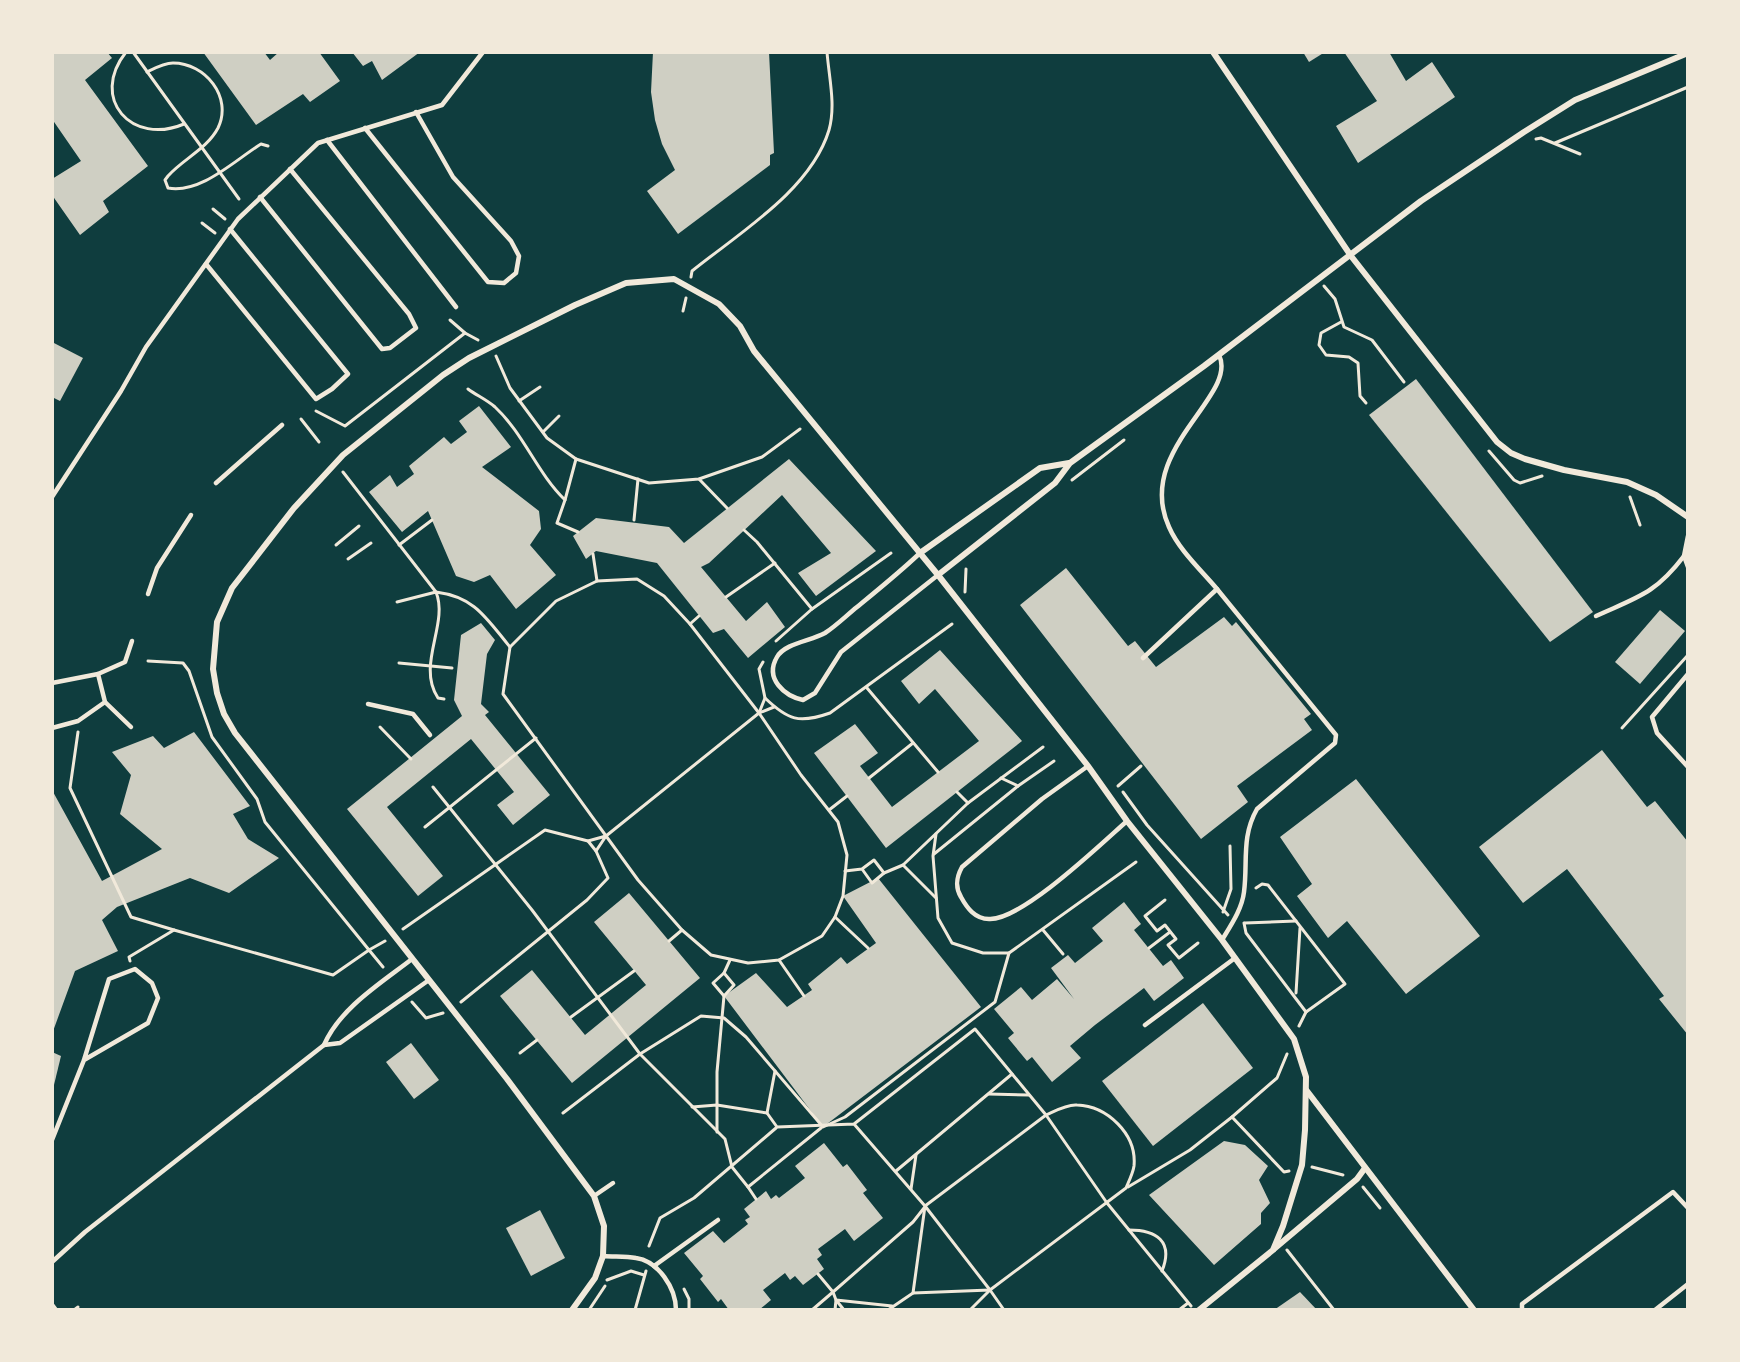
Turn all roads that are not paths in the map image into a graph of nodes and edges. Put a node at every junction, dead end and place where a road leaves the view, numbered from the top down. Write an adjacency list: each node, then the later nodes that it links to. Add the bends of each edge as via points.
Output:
1 (483, 52): 4 (lane, via 442,105)
2 (1214, 52): 10 (street)
3 (1688, 53): 10 (street, via 1575,100 1421,201)
4 (416, 112): 5 (lane); 5 (lane, via 453,177 511,241 519,256 516,273 504,283 488,282)
5 (365, 128): 6 (lane)
6 (327, 140): 7 (lane, via 318,143); 12 (lane)
7 (290, 169): 8 (lane); 8 (lane, via 409,314 416,328 390,348 382,349)
8 (260, 197): 9 (lane)
9 (232, 227): 11 (lane); 11 (lane, via 348,374 316,399)
10 (1351, 255): 13 (street); 19 (street, via 1504,448 1525,459 1635,485)
11 (206, 264): 17 (lane, via 146,347)
12 (456, 307)
13 (1219, 354): 15 (street); 25 (lane, via 1223,363 1221,379 1178,442 1166,467 1162,488 1168,526)
14 (282, 425): 16 (lane)
15 (1070, 463): 21 (street, via 1040,468); 24 (street, via 1055,483)
16 (216, 483)
17 (52, 497)
18 (191, 515): 26 (lane, via 157,568)
19 (1688, 517)
20 (1688, 536): 22 (lane)
21 (920, 552): 24 (street); 24 (lane, via 825,632 784,649 776,658 773,671 783,691 804,700 815,693 841,652); 42 (street, via 754,351 740,326 719,304 674,279 626,283 491,348 443,375 351,448 294,508 232,588 222,608 213,645 217,693 236,734)
22 (1684, 556): 23 (lane); 27 (lane, via 1650,592)
23 (1688, 567)
24 (938, 575): 38 (street)
25 (1217, 589): 29 (lane); 41 (lane, via 1336,735 1336,740 1252,818 1245,843 1244,891)
26 (148, 594)
27 (1596, 616)
28 (132, 641): 30 (lane, via 125,662)
29 (1143, 658)
30 (98, 674): 32 (lane); 33 (lane)
31 (1688, 674): 39 (lane, via 1652,717 1657,733)
32 (52, 682)
33 (105, 702): 35 (lane); 36 (lane, via 78,721)
34 (368, 704): 37 (lane, via 413,714)
35 (131, 727)
36 (52, 728)
37 (430, 735)
38 (1088, 766): 40 (street); 40 (lane, via 1032,807 962,867 957,882 965,904 980,918 1011,914 1055,883)
39 (1688, 767)
40 (1127, 821): 41 (street)
41 (1222, 940): 43 (street)
42 (412, 958): 44 (street); 46 (lane, via 346,1012 331,1029)
43 (1235, 958): 45 (lane); 48 (street, via 1294,1039 1304,1064)
44 (429, 980): 46 (lane, via 340,1043); 52 (street)
45 (1145, 1024)
46 (324, 1045): 57 (lane)
47 (84, 1060): 47 (lane, via 148,1023 158,998 152,983 135,969 109,979); 49 (lane)
48 (1307, 1090): 50 (street); 55 (street, via 1302,1165)
49 (52, 1140)
50 (1365, 1168): 55 (street); 64 (street)
51 (613, 1183): 52 (lane)
52 (594, 1196): 56 (street, via 604,1226)
53 (1688, 1208): 60 (lane, via 1672,1192 1522,1304)
54 (718, 1220): 58 (lane)
55 (1273, 1250): 63 (street)
56 (603, 1256): 58 (lane, via 637,1258); 61 (street, via 595,1278)
57 (52, 1262)
58 (654, 1266): 62 (lane, via 666,1279 676,1300)
59 (1688, 1284): 65 (lane)
60 (1522, 1309)
61 (572, 1310)
62 (676, 1310)
63 (1199, 1310)
64 (1474, 1310)
65 (1654, 1310)

